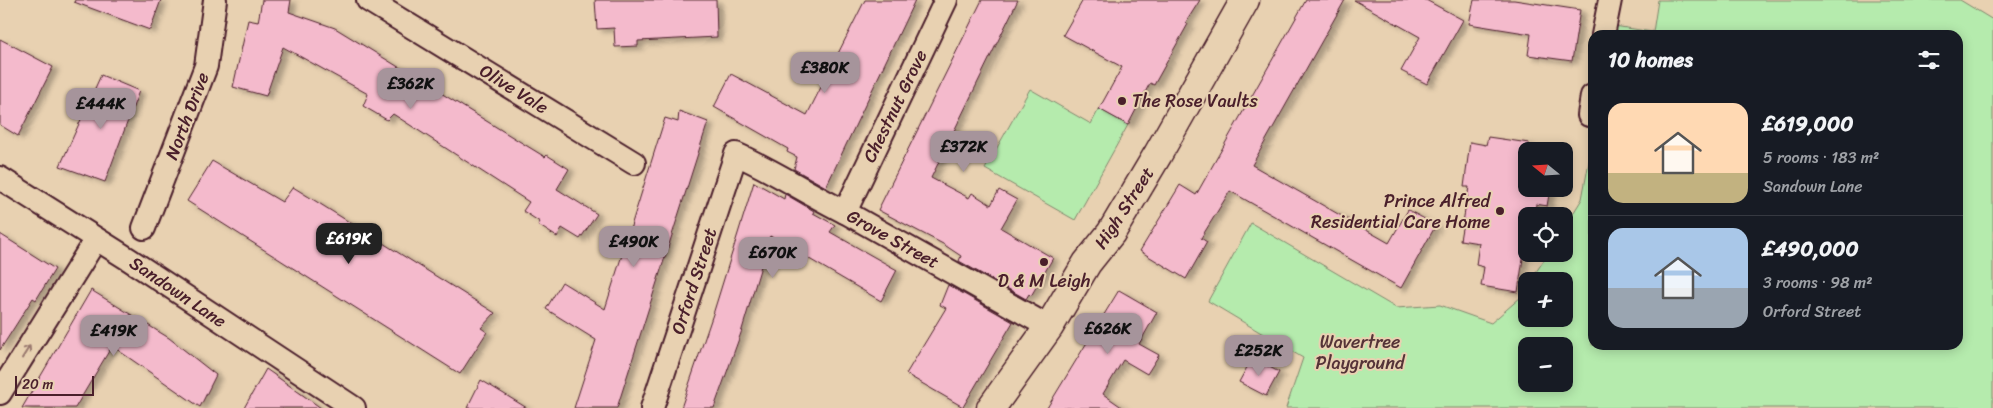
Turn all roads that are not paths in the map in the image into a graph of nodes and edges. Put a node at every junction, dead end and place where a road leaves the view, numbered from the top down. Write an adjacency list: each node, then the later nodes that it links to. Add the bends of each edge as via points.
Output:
1 (215, 0): 11 (street, North Drive, via 206,66)
2 (368, 0): 8 (street, Olive Vale)
3 (946, 0): 10 (street, Chestnut Grove)
4 (1245, 0): 13 (main road, High Street, via 1126,208 1087,264)
5 (1610, 0): 6 (street)
6 (1605, 30)
7 (736, 154): 10 (street, Grove Street); 16 (street, Orford Street)
8 (634, 163)
9 (0, 178): 12 (street, Sandown Lane)
10 (845, 212): 13 (street, Grove Street)
11 (144, 228)
12 (96, 239): 14 (street, one-way to 12); 15 (street, Sandown Lane)
13 (1049, 328): 17 (main road, High Street)
14 (0, 393)
15 (341, 405)
16 (652, 408)
17 (991, 408)

